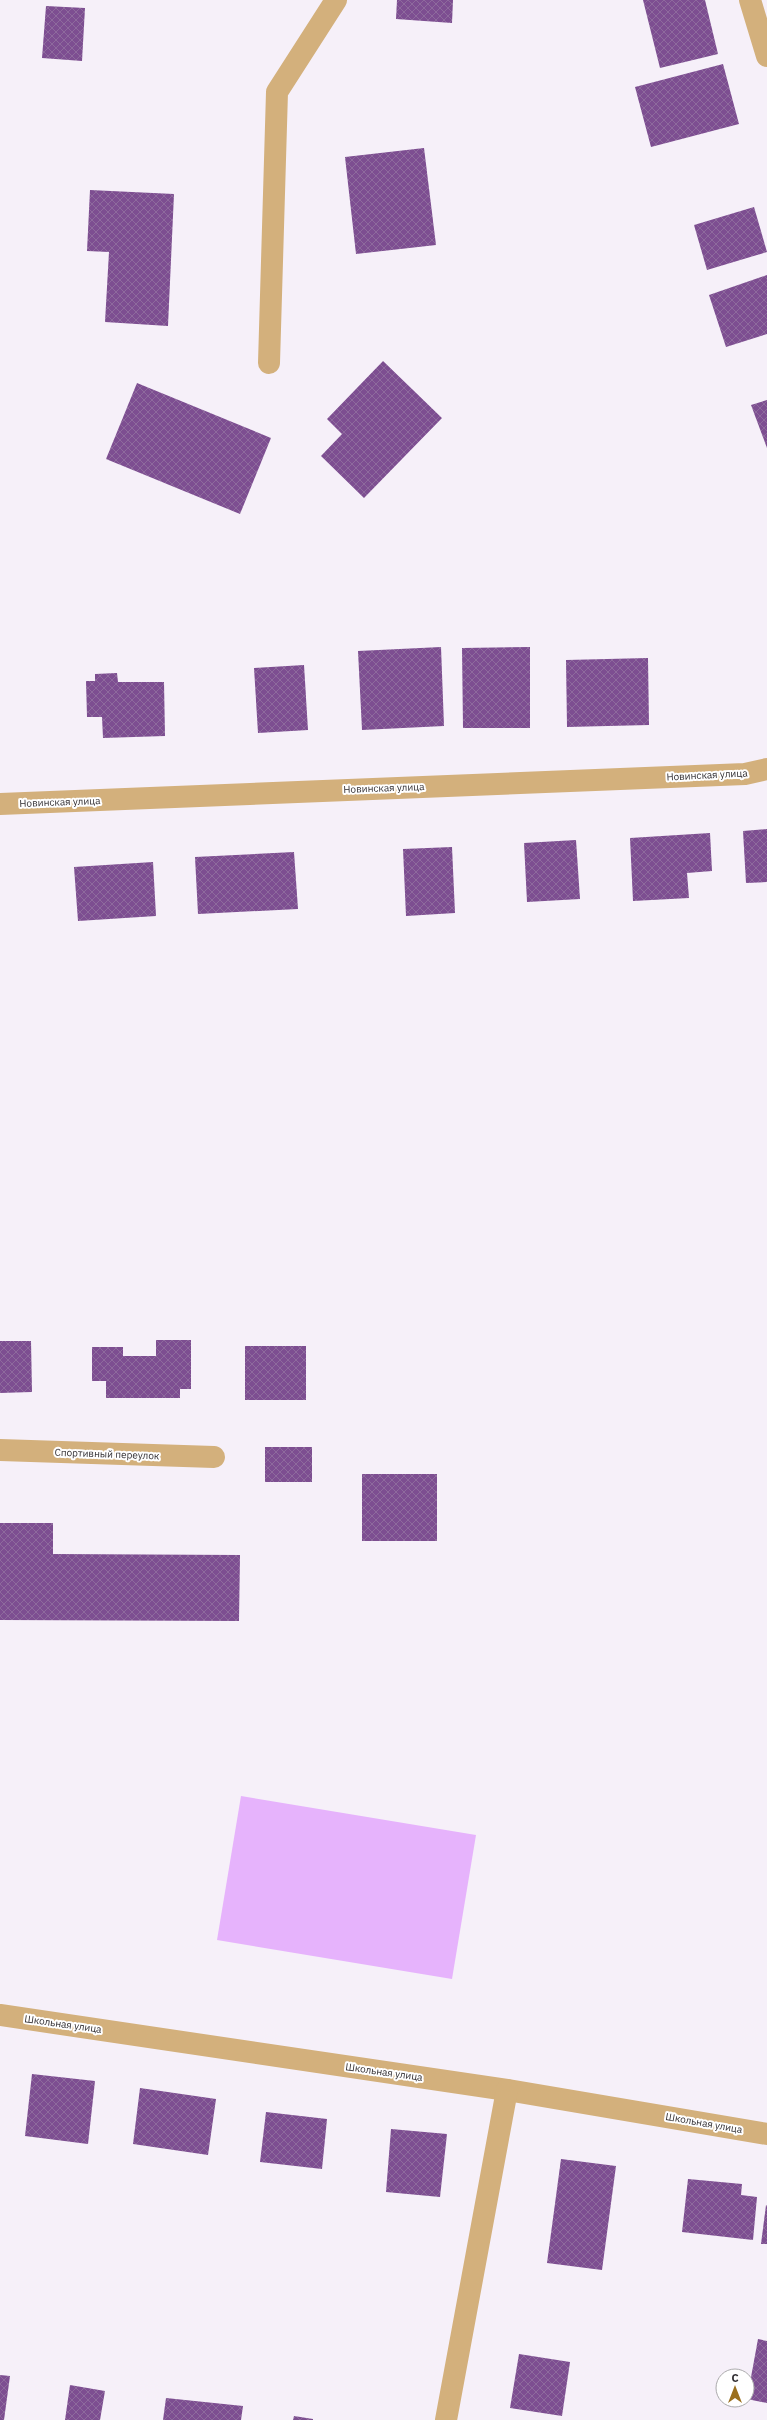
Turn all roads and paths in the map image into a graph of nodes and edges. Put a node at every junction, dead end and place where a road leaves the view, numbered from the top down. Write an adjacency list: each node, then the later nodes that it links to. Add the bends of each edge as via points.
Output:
1 (336, 0): 4 (street, via 277,92)
2 (750, 0): 3 (street)
3 (767, 56)
4 (269, 363)
5 (767, 770): 6 (street, Новинская улица, via 745,774)
6 (0, 804)
7 (0, 1450): 8 (street, Спортивный переулок)
8 (214, 1457)
9 (0, 2015): 10 (street, Школьная улица)
10 (507, 2090): 11 (street, Школьная улица); 12 (street)
11 (767, 2134)
12 (446, 2420)

